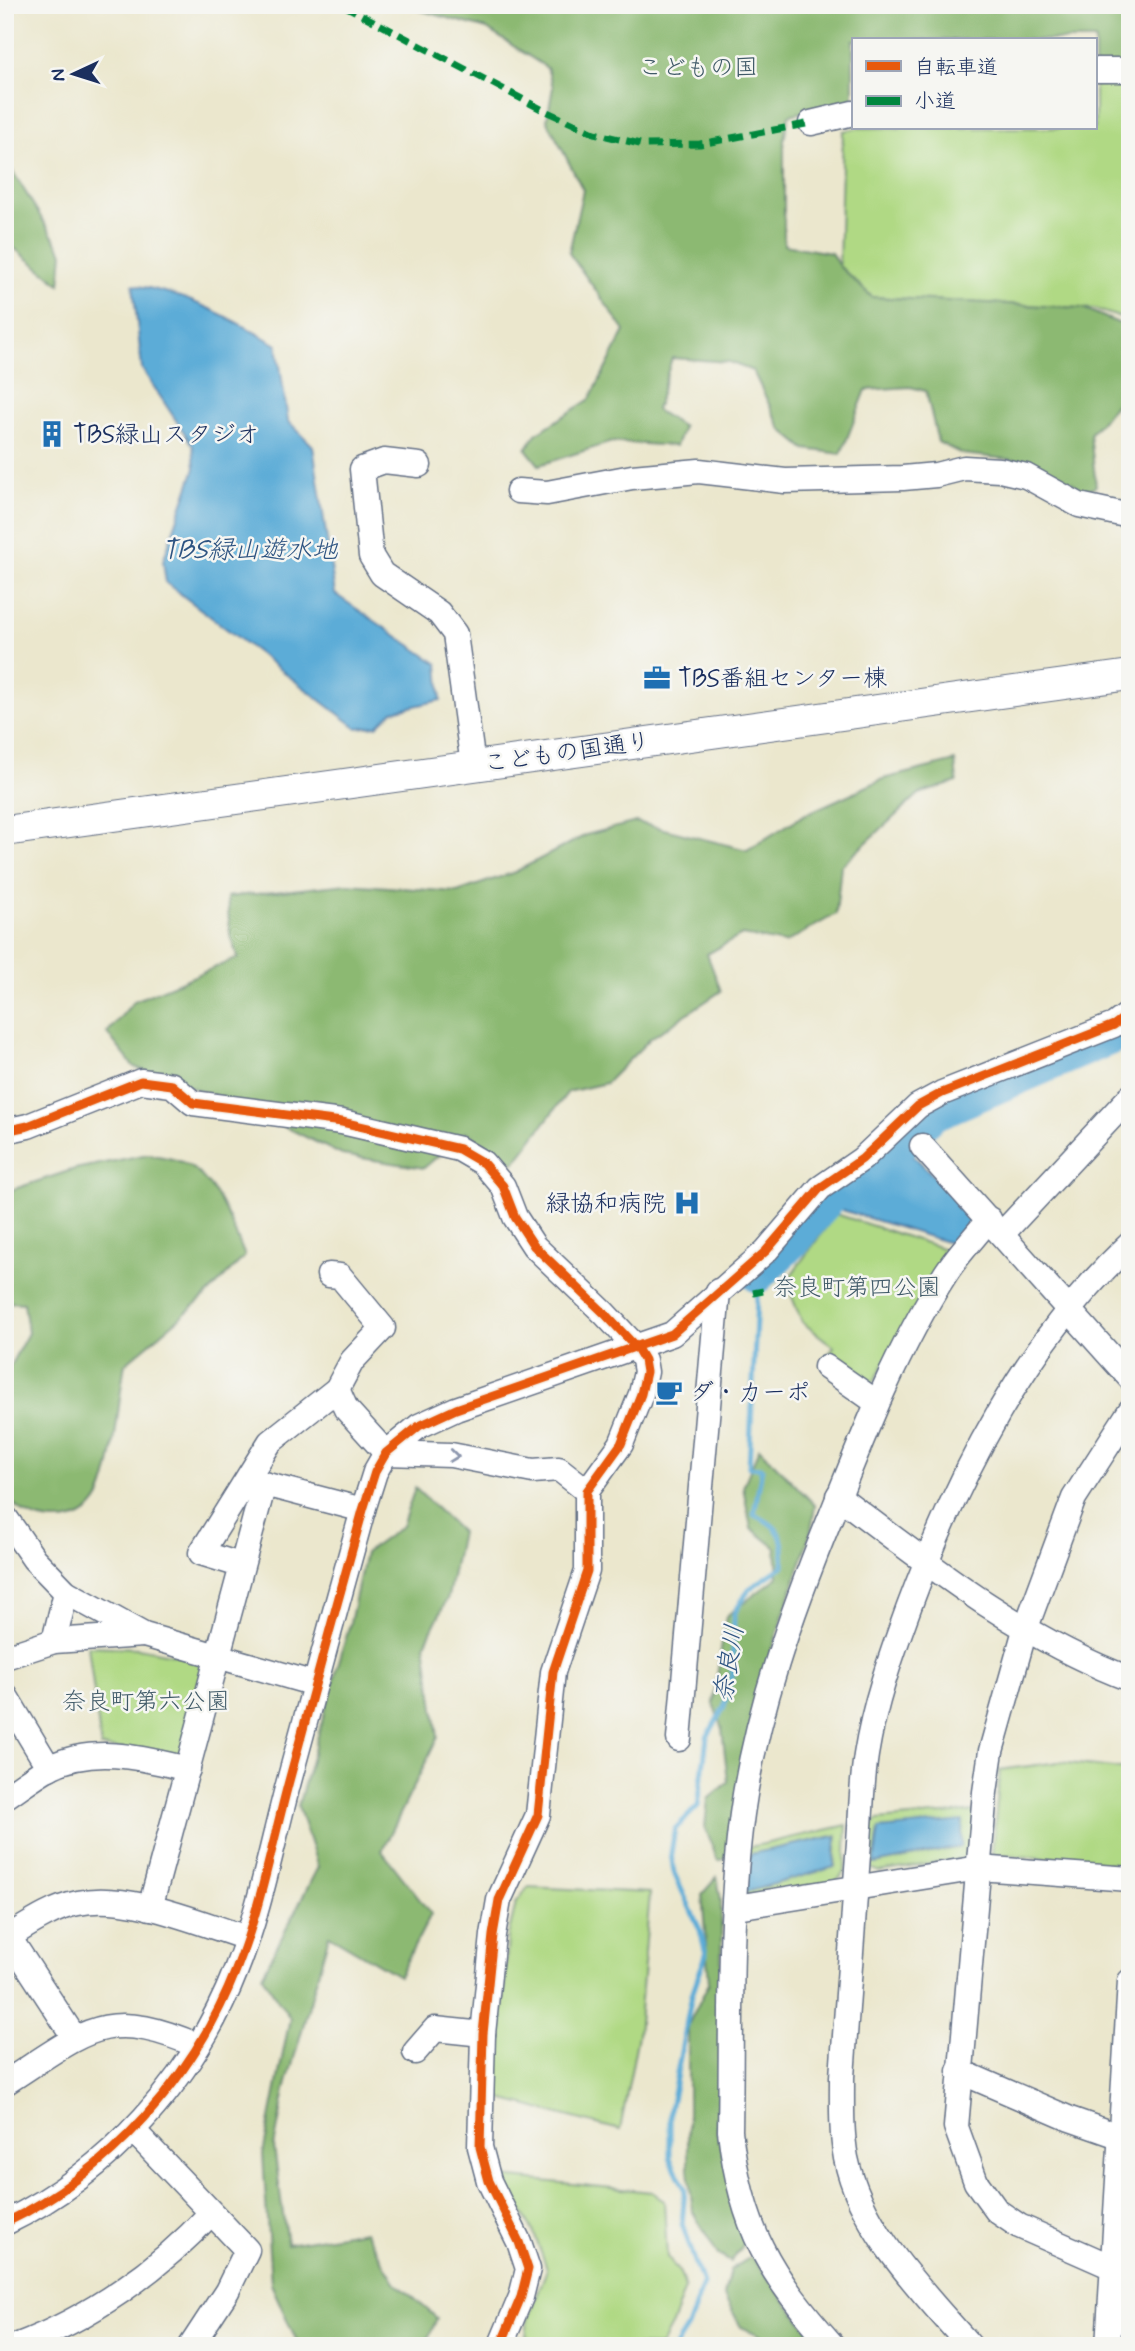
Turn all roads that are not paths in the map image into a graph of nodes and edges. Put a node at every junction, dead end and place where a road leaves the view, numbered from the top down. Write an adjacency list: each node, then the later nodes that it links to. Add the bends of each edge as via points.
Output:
1 (1096, 70): 2 (street)
2 (1130, 70)
3 (852, 113): 4 (street)
4 (811, 123)
5 (419, 465): 9 (street, via 384,461 362,470 372,556 382,575 439,612 455,634)
6 (519, 491): 7 (street, via 547,493 632,477 699,471 798,481 903,478 964,468 1026,476 1079,505)
7 (1130, 516)
8 (1130, 675): 9 (main road, こどもの国通り)
9 (473, 765): 10 (main road, こどもの国通り)
10 (5, 831)
11 (1130, 1013): 18 (street, via 1114,1025 918,1106 862,1159 820,1188 766,1251)
12 (1130, 1097): 15 (street)
13 (5, 1131): 20 (street, via 141,1081 172,1084 193,1103 342,1122 459,1150 483,1163 503,1186 515,1217 534,1246)
14 (922, 1146): 15 (street)
15 (995, 1227): 19 (street); 24 (street, via 947,1273)
16 (1130, 1244): 19 (street)
17 (329, 1275): 23 (street, via 340,1276 383,1328 352,1361)
18 (718, 1292): 20 (street, via 672,1334); 42 (street)
19 (1070, 1309): 22 (street); 31 (street, via 1029,1364 979,1447)
20 (637, 1348): 26 (street, via 456,1409 419,1426); 27 (street, via 646,1372 641,1394 621,1444)
21 (826, 1367): 24 (street)
22 (1130, 1378)
23 (337, 1389): 26 (street, via 346,1409); 32 (street, via 270,1442 201,1553)
24 (877, 1402): 28 (street)
25 (1130, 1411): 34 (street, via 1074,1498)
26 (386, 1453): 27 (street, one-way to 27, via 451,1455 533,1471 559,1469); 29 (street)
27 (587, 1491): 54 (street, via 587,1571 553,1672 538,1815 499,1900)
28 (838, 1496): 31 (street); 49 (street, via 780,1653 758,1734 742,1814)
29 (363, 1510): 32 (street, via 264,1485); 40 (street)
30 (5, 1517): 33 (street, via 34,1559)
31 (926, 1562): 34 (street); 48 (street, via 877,1699 866,1756)
32 (240, 1565): 37 (street)
33 (66, 1592): 35 (street); 36 (street)
34 (1025, 1630): 39 (street); 46 (street, via 991,1751)
35 (144, 1635): 36 (street); 37 (street)
36 (54, 1641): 38 (street)
37 (216, 1654): 40 (street); 44 (street)
38 (5, 1657)
39 (1130, 1679)
40 (315, 1684): 52 (street)
41 (5, 1695): 43 (street)
42 (678, 1739)
43 (49, 1768): 44 (street, via 96,1754); 45 (street)
44 (188, 1769): 50 (street)
45 (5, 1797)
46 (979, 1868): 47 (street); 48 (street); 58 (street)
47 (1130, 1879)
48 (855, 1889): 49 (street); 69 (street, via 842,2077 846,2160 883,2241)
49 (736, 1907): 68 (street, via 730,2131 740,2192 760,2249 791,2298)
50 (150, 1908): 51 (street, via 102,1900 79,1902); 52 (street)
51 (6, 1935): 55 (street)
52 (247, 1938): 56 (street, via 226,1995)
53 (1130, 1981): 61 (street)
54 (483, 2034): 57 (street, via 435,2029); 67 (street, via 480,2147 489,2181 528,2269 502,2342)
55 (74, 2037): 56 (street, via 100,2026 127,2024 164,2031); 59 (street)
56 (198, 2046): 60 (street)
57 (415, 2052)
58 (959, 2071): 61 (street); 64 (street, via 956,2127 976,2182 997,2211 1019,2226)
59 (5, 2082)
60 (133, 2130): 62 (street); 63 (street, via 72,2182)
61 (1125, 2138): 64 (street)
62 (211, 2213): 65 (street, via 191,2235 116,2294); 66 (street, via 247,2250)
63 (5, 2223)
64 (1112, 2267): 70 (street)
65 (16, 2346)
66 (191, 2346)
67 (510, 2346)
68 (833, 2346)
69 (970, 2346)
70 (1108, 2346)

